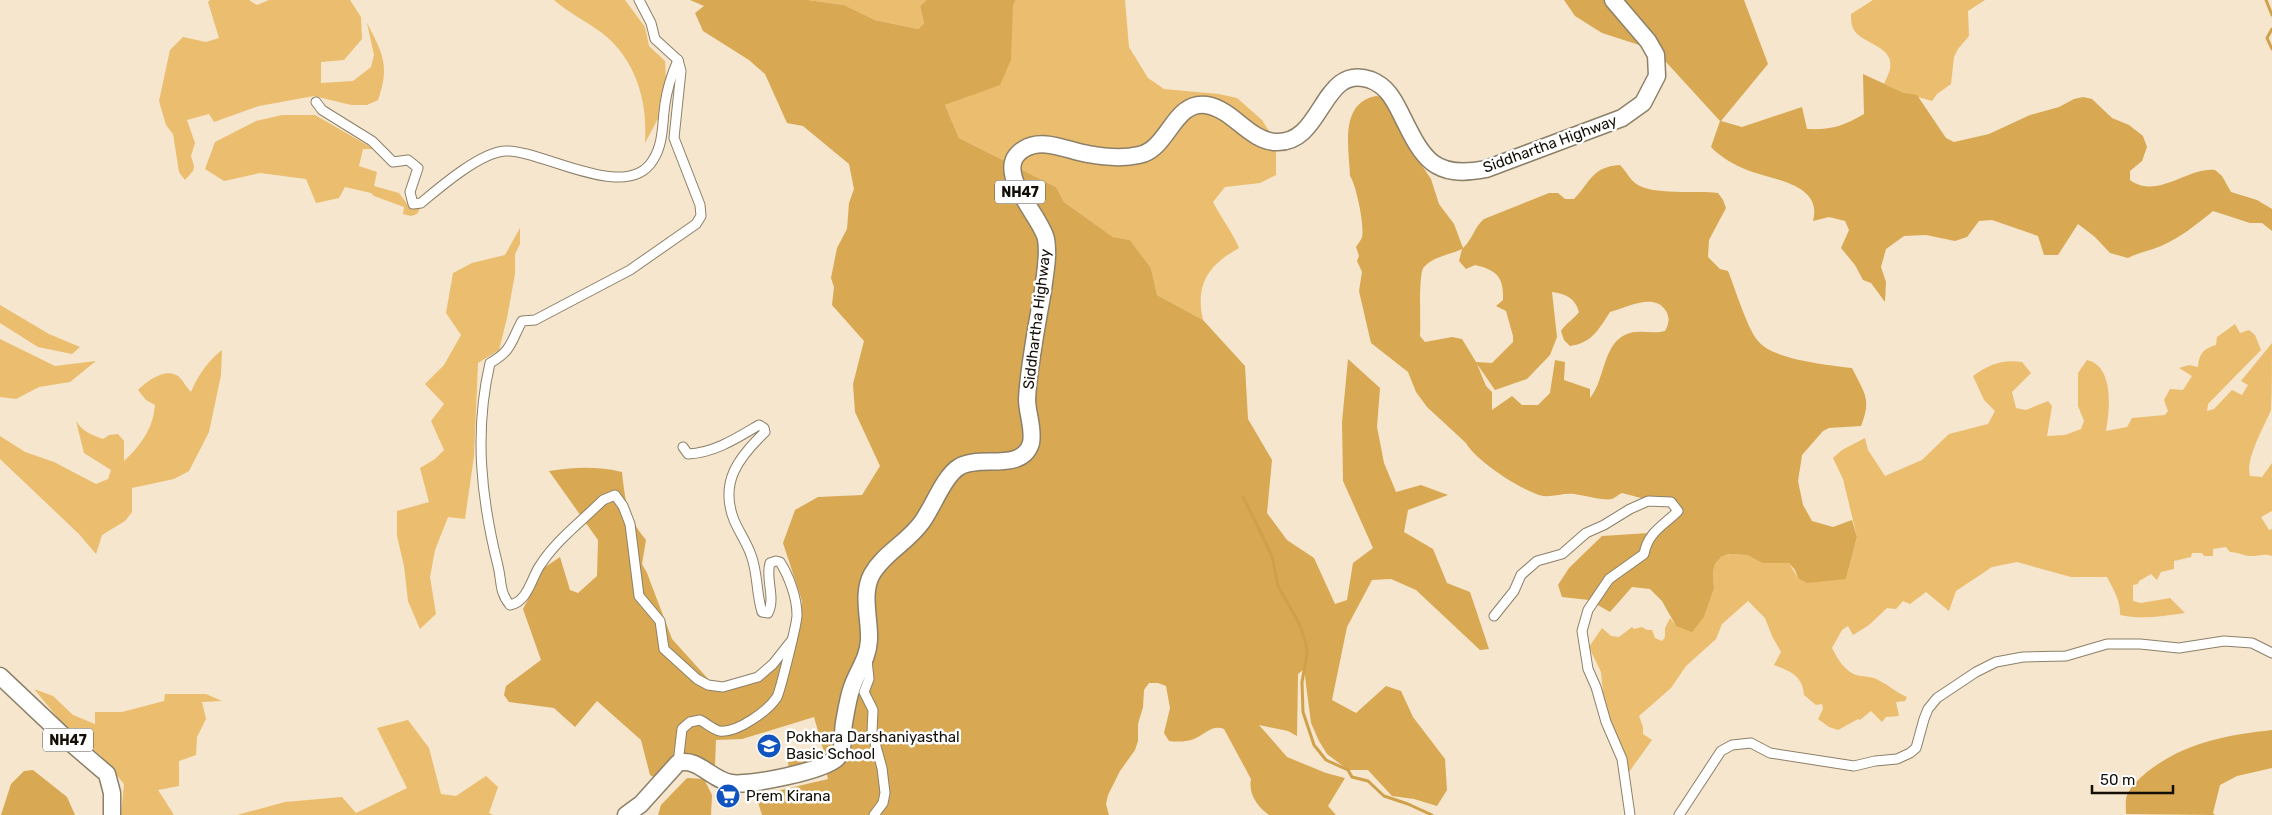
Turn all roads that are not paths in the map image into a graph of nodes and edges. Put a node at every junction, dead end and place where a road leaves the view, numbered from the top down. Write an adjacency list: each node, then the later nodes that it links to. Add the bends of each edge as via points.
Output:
1 (639, 0): 3 (street, via 651,22 655,39)
2 (1613, 0): 9 (highway, Siddhartha Highway / NH47, via 1656,55 1656,76 1643,103 1622,118 1486,169 1466,173 1436,166 1421,151 1388,91 1374,81 1355,77 1333,89 1307,129 1286,142 1260,138 1225,112 1196,105 1180,115 1159,145 1140,155 1120,158 1041,144 1022,150 1014,161 1013,176 1042,227 1047,245 1028,395 1031,442 1028,449 1015,459 979,461 958,467 947,479 922,522 873,572 867,592)
3 (678, 60): 4 (street, via 666,96 663,132 653,160 639,173 615,177 577,171 504,151 477,161 421,203 413,204 410,192 418,168 408,160 393,162 372,141 322,110); 7 (street, via 681,71 674,138 700,205 701,216 696,224 630,270 535,320 522,321 512,346 490,363 483,391 480,468 488,526 503,596 510,605 517,604 547,554 604,500 615,495 630,524 639,596 660,621 664,649 697,679 708,686 723,688 758,677)
4 (316, 102)
5 (683, 447): 7 (street, via 688,454 708,451 759,425 764,428 765,432 744,452 733,472 728,491 733,519 752,555 762,612 768,613 771,606 770,563 780,562 784,567 797,616)
6 (1494, 616): 15 (street, via 1514,591 1521,575 1537,562 1562,554 1586,533 1639,505 1655,500 1675,505 1678,511 1652,534 1646,542 1644,554 1608,579 1588,610 1582,631 1588,669 1622,758)
7 (792, 640): 11 (street, via 777,696 768,707 750,721 728,731 717,731 700,720 690,722 682,730)
8 (2272, 653): 16 (street, via 2252,643 2224,641 2179,648 2108,644 2066,656 2023,657 1996,662 1937,698 1928,709 1916,748 1910,753 1854,766 1770,753 1751,743 1732,745 1721,751)
9 (867, 658): 11 (highway, Siddhartha Highway / NH47, via 852,687 841,752 829,764 758,782 734,783 718,778 691,761); 14 (street, via 869,679 864,692 873,710 872,732 885,793 883,803)
10 (0, 676): 12 (highway, NH47, via 107,774 112,793)
11 (678, 763): 13 (highway, via 641,804)
12 (112, 815)
13 (626, 815)
14 (874, 815)
15 (1630, 815)
16 (1680, 815)

